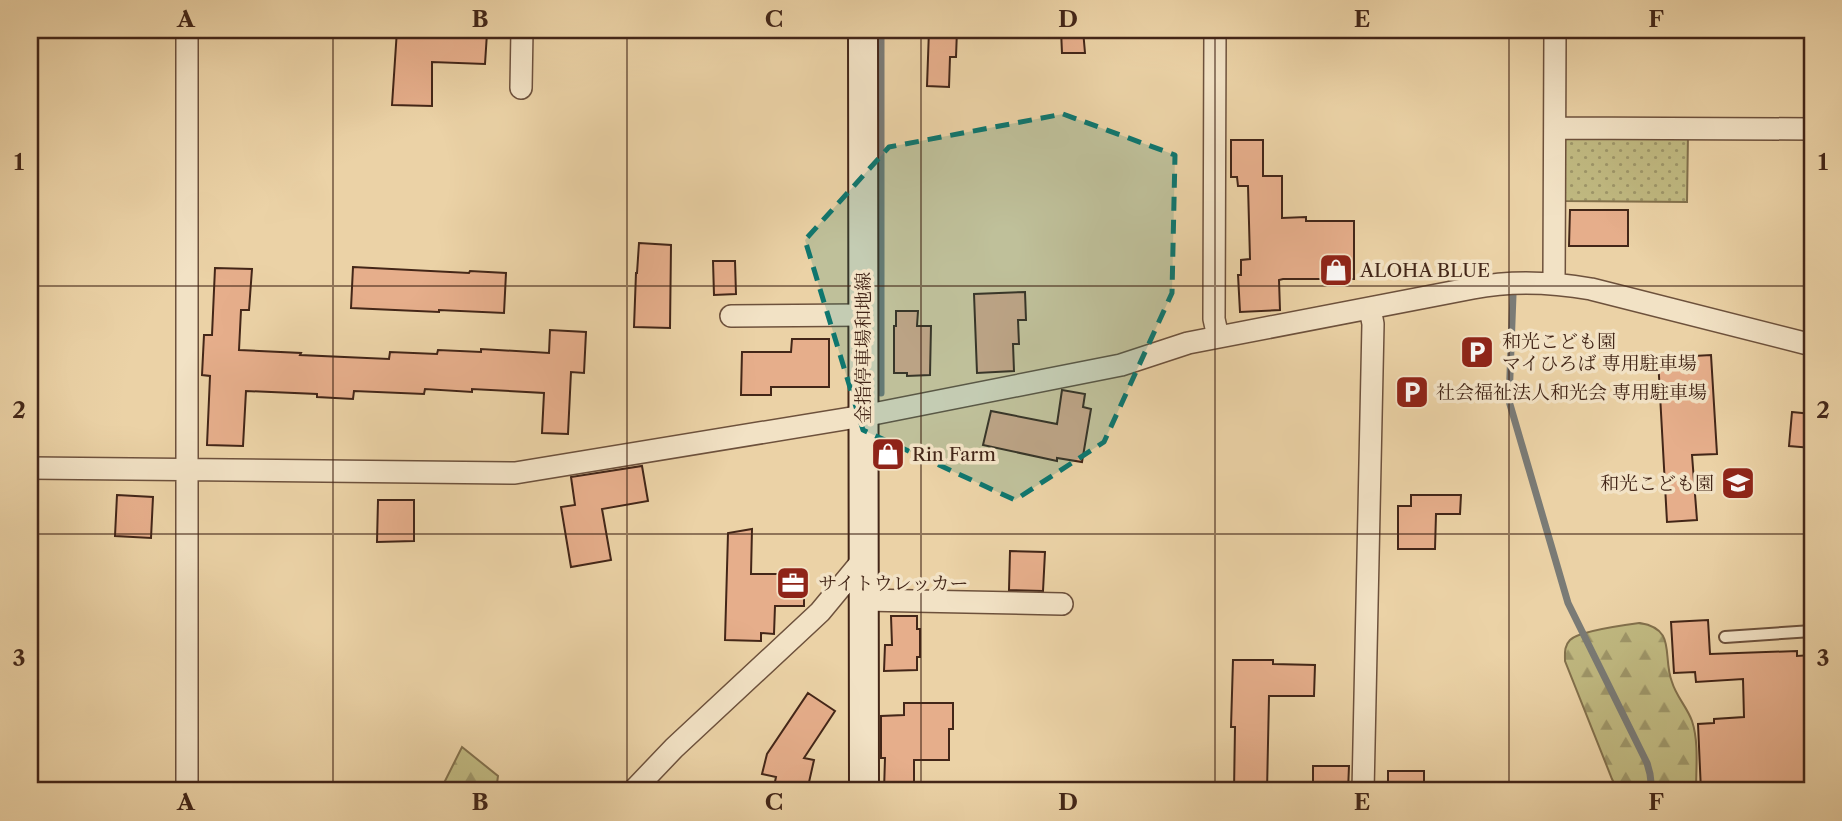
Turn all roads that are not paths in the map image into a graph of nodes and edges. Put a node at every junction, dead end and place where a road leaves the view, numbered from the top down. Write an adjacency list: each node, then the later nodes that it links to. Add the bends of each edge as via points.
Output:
1 (187, 30): 17 (street)
2 (522, 30): 6 (street)
3 (863, 30): 11 (main road, 金指停車場和地線)
4 (1215, 30): 13 (street, via 1214,319)
5 (1555, 30): 7 (street)
6 (521, 88)
7 (1555, 128): 8 (street); 9 (street)
8 (1812, 129)
9 (1554, 283): 10 (street, via 1481,286); 14 (street)
10 (1370, 308): 13 (street); 26 (street)
11 (863, 315): 12 (street); 15 (main road, 金指停車場和地線)
12 (731, 316)
13 (1218, 337): 15 (street, via 1121,365)
14 (1812, 345)
15 (863, 416): 17 (street, via 514,473); 18 (main road, 金指停車場和地線)
16 (30, 468): 17 (street)
17 (187, 470): 23 (street)
18 (863, 560): 19 (main road, 金指停車場和地線); 24 (street, via 820,612)
19 (863, 600): 20 (street); 25 (main road, 金指停車場和地線)
20 (1062, 604)
21 (1812, 631): 22 (lane)
22 (1725, 637)
23 (187, 791)
24 (633, 791)
25 (864, 791)
26 (1363, 791)

